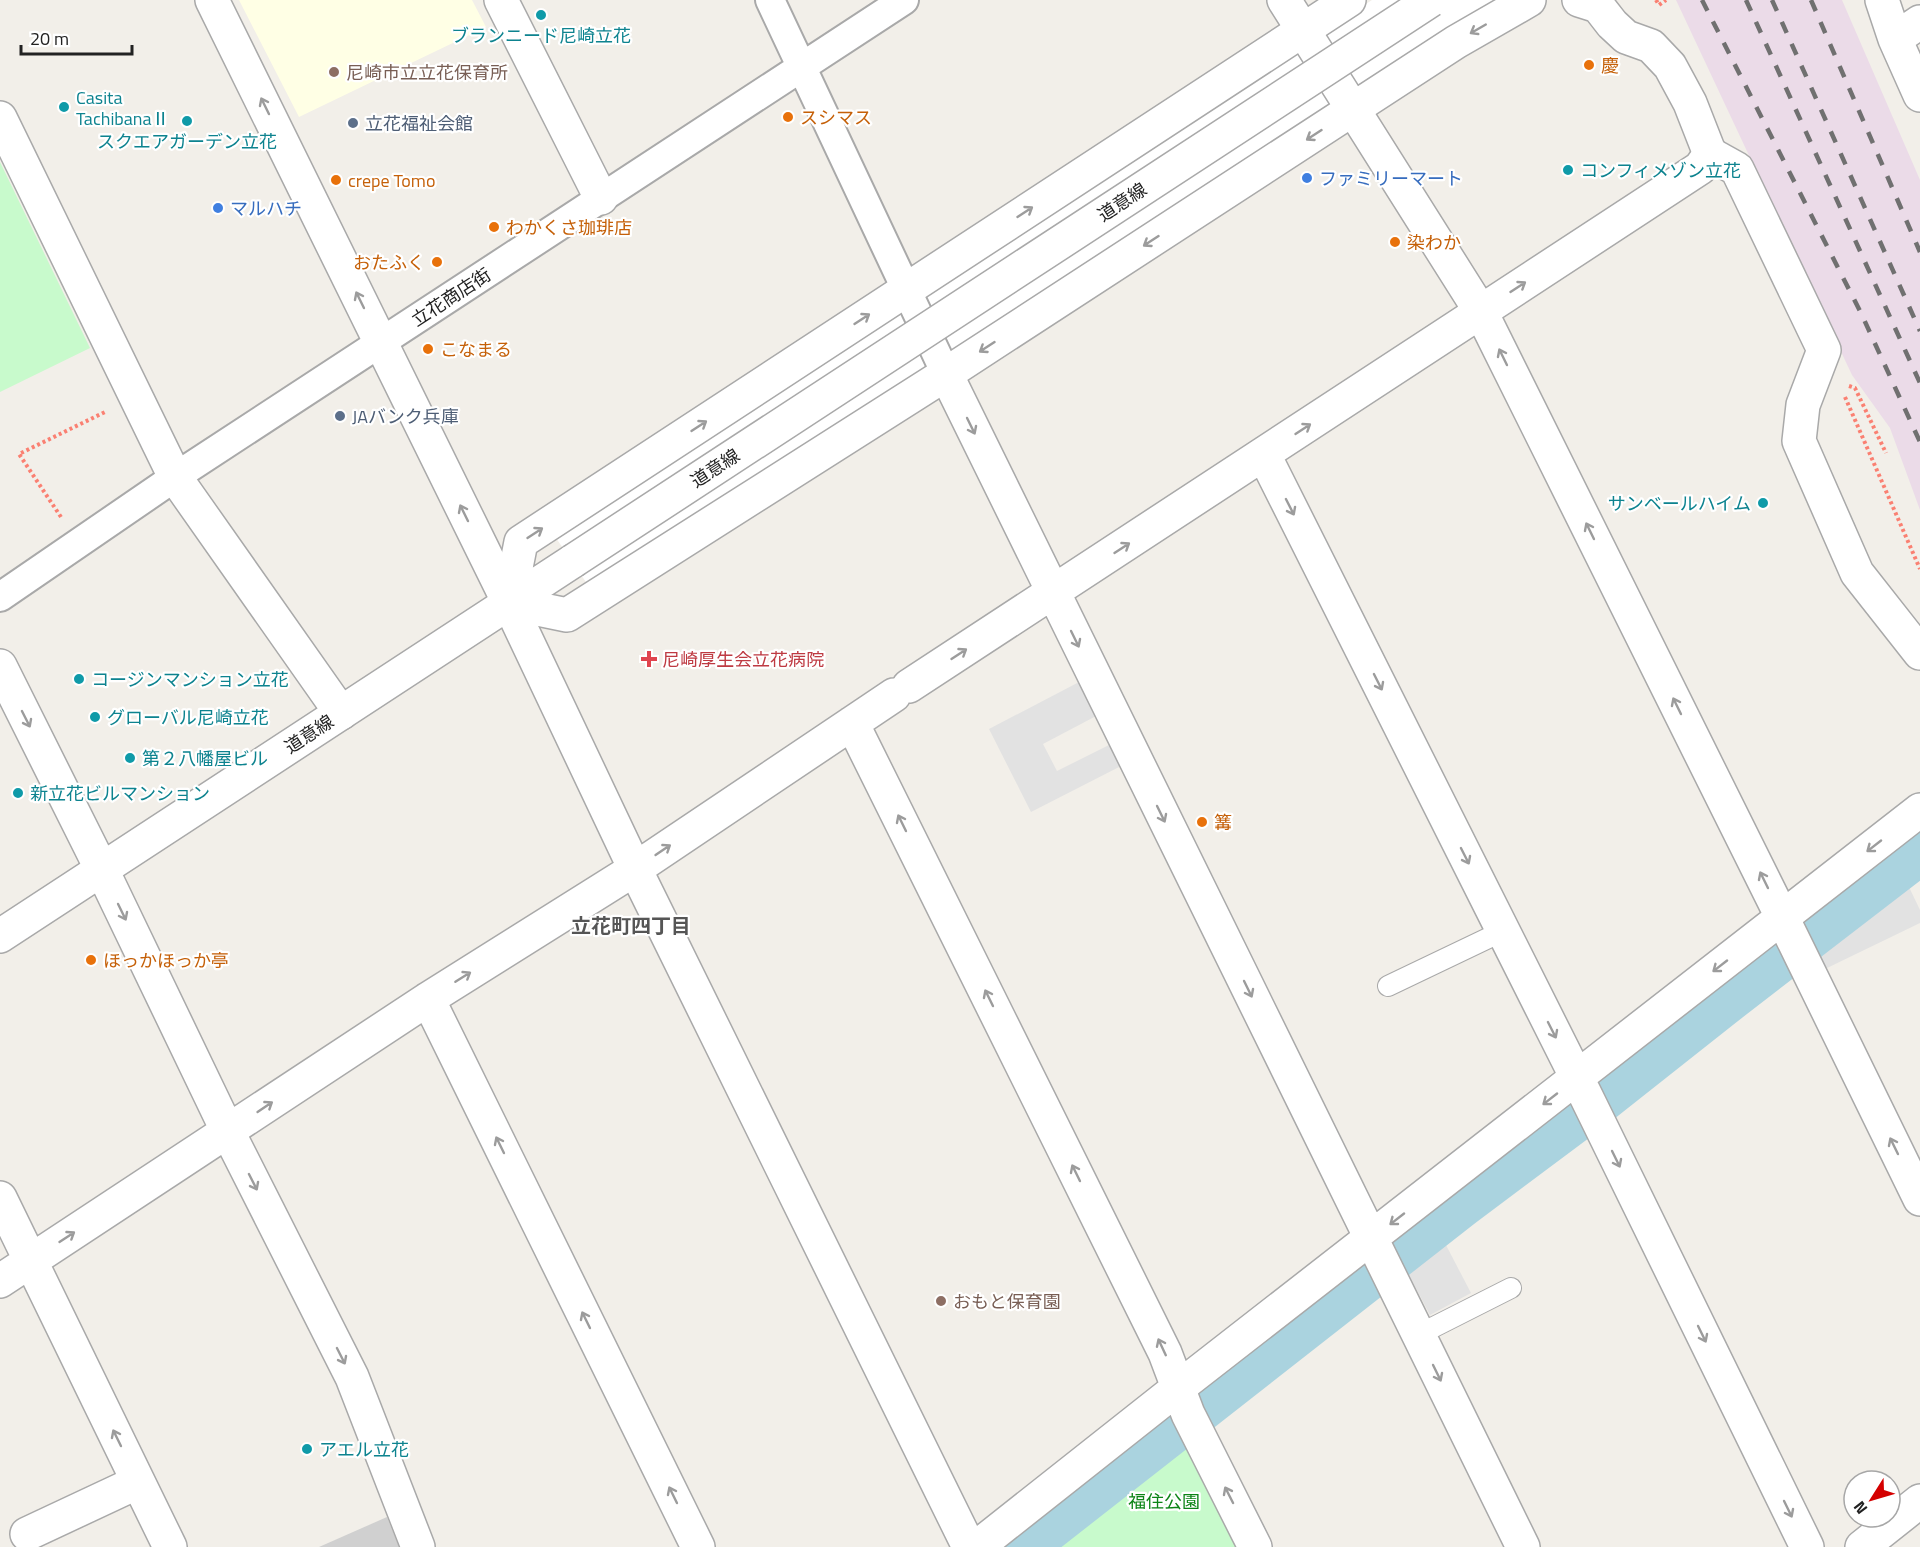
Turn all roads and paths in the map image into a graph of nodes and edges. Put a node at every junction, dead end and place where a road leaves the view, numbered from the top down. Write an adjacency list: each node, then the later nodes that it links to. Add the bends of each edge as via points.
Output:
1 (212, 0): 23 (street, one-way to 1)
2 (501, 0): 20 (street)
3 (770, 0): 15 (street)
4 (904, 0): 15 (street, 立花商店街)
5 (1284, 0): 13 (street)
6 (1348, 0): 13 (street)
7 (1431, 0): 35 (street, 道意線, bridge)
8 (1529, 0): 17 (street, one-way to 17, via 1456,42)
9 (1580, 0): 19 (street, via 1598,6 1626,38 1651,46 1670,66)
10 (1656, 0): 11 (path, via 1659,4)
11 (1666, 0)
12 (1882, 0): 14 (street)
13 (1303, 29): 17 (street); 21 (street, one-way to 13)
14 (1907, 31): 16 (street)
15 (802, 67): 20 (street, 立花商店街); 21 (street)
16 (1920, 95)
17 (1353, 110): 22 (street); 25 (street, one-way to 25)
18 (0, 118): 27 (street)
19 (1710, 154): 22 (street, one-way to 19, via 1700,168); 24 (street, via 1737,169)
20 (601, 198): 23 (street, 立花商店街)
21 (906, 290): 25 (street); 35 (street, one-way to 21, via 520,542)
22 (1481, 312): 29 (street, one-way to 22); 44 (street, one-way to 22)
23 (381, 342): 30 (street, 立花商店街); 35 (street, one-way to 23)
24 (1824, 350): 26 (path); 36 (street, via 1803,405 1799,441 1857,573)
25 (946, 374): 33 (street, one-way to 33); 35 (street, via 567,615)
26 (1839, 384): 28 (path, via 1855,388); 32 (path)
27 (136, 397): 30 (street); 31 (path, via 19,454)
28 (1886, 453)
29 (1264, 455): 33 (street, one-way to 29); 43 (street, one-way to 43)
30 (175, 477): 31 (street, 立花商店街); 38 (street)
31 (78, 543): 34 (street, 立花商店街)
32 (1920, 569)
33 (1052, 593): 39 (street, one-way to 33); 52 (street, one-way to 52)
34 (0, 597)
35 (509, 603): 38 (street, 道意線); 41 (street)
36 (1920, 653)
37 (0, 666): 42 (street, one-way to 42)
38 (341, 713): 42 (street, 道意線)
39 (852, 723): 41 (street, one-way to 39); 57 (street, one-way to 39, via 1165,1353)
40 (1920, 810): 44 (street, one-way to 44)
41 (634, 869): 47 (street, one-way to 41); 64 (street)
42 (102, 870): 45 (street, 道意線); 49 (street, one-way to 49)
43 (1503, 931): 46 (lane); 48 (street, one-way to 48)
44 (1789, 931): 48 (street, one-way to 48); 51 (street, one-way to 44)
45 (0, 936)
46 (1388, 986)
47 (428, 999): 49 (street, one-way to 47); 63 (street, one-way to 47)
48 (1583, 1092): 52 (street, one-way to 52); 68 (street, one-way to 68)
49 (228, 1132): 53 (street, one-way to 49); 62 (street, one-way to 62, via 352,1377)
50 (0, 1198): 53 (street)
51 (1920, 1199)
52 (1377, 1251): 56 (street); 57 (street)
53 (31, 1261): 54 (street); 58 (street, one-way to 53)
54 (0, 1281)
55 (1511, 1288): 56 (lane)
56 (1418, 1335): 67 (street, one-way to 67)
57 (1183, 1401): 65 (street); 66 (street, one-way to 57)
58 (138, 1482): 60 (street); 61 (street)
59 (1920, 1501): 69 (street)
60 (27, 1534)
61 (170, 1547)
62 (418, 1547)
63 (698, 1547)
64 (969, 1547)
65 (977, 1547)
66 (1255, 1547)
67 (1523, 1547)
68 (1807, 1547)
69 (1862, 1547)

